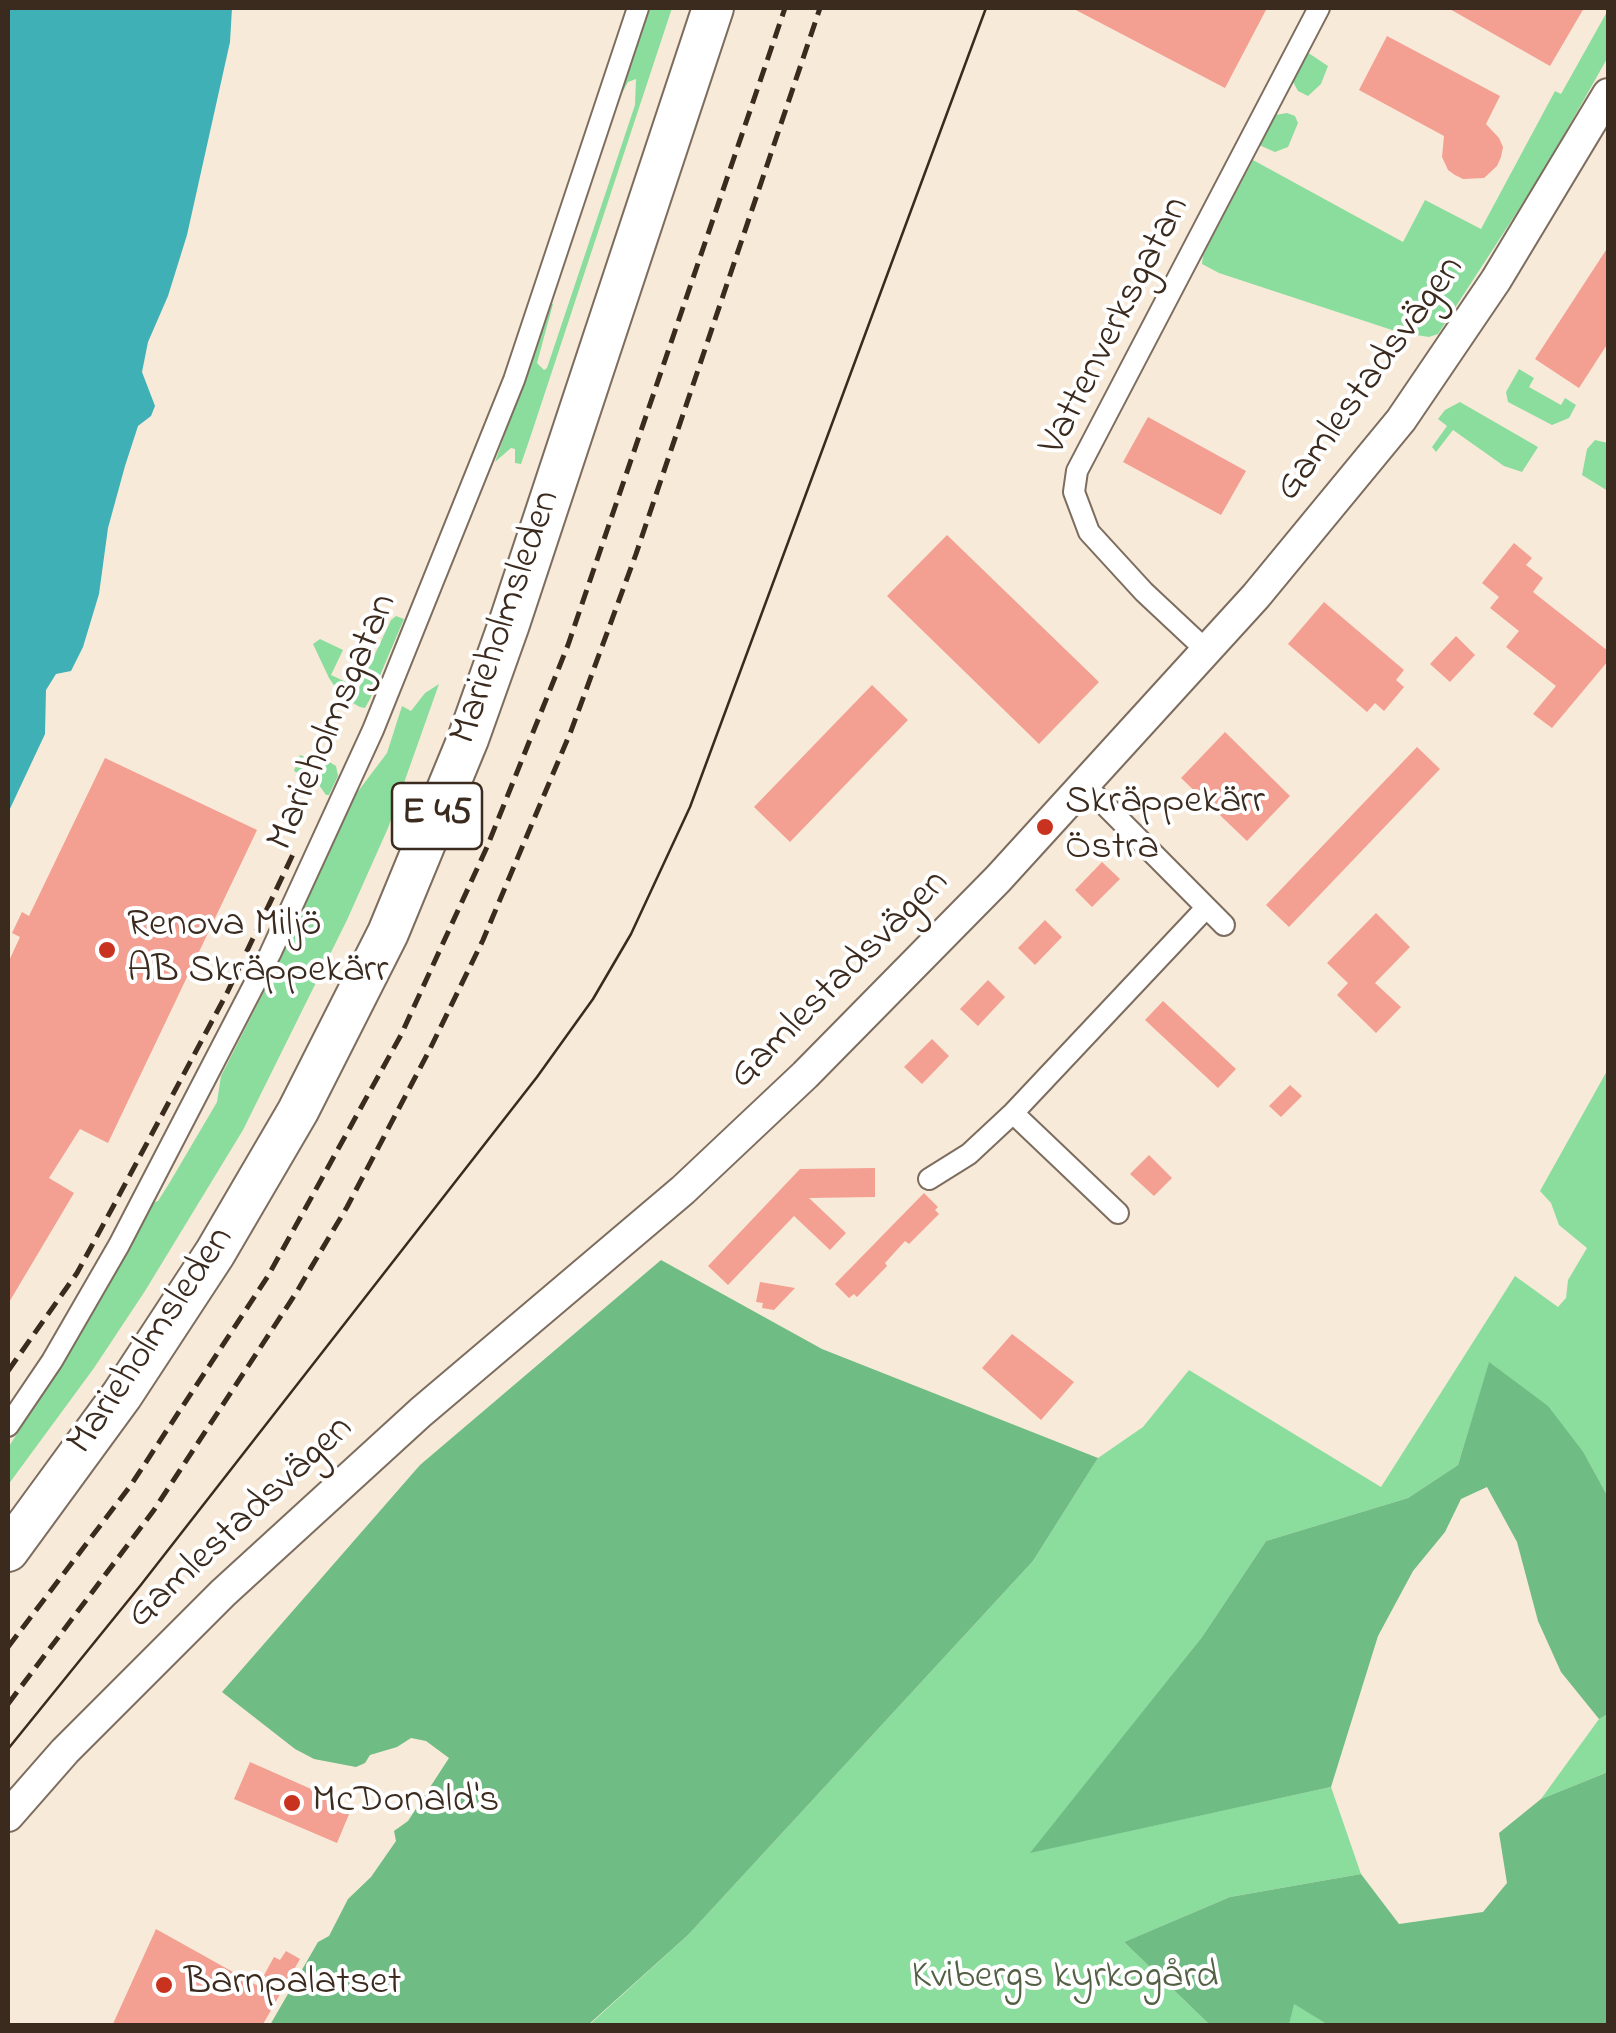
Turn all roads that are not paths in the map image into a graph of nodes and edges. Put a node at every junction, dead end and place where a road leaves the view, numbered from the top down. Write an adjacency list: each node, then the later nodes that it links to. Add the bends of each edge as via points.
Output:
1 (638, 8): 13 (street, Marieholmsgatan, via 518,367 373,730 270,954 119,1245)
2 (686, 8): 14 (highway, Marieholmsleden / E 45, via 459,686 364,918 209,1214)
3 (712, 8): 15 (highway, Marieholmsleden / E 45, via 509,624 388,933 298,1111 215,1253)
4 (1319, 8): 6 (street, Vattenverksgatan, via 1077,472 1074,492 1089,532)
5 (1608, 94): 6 (street, Gamlestadsvägen, via 1496,280 1401,420)
6 (1207, 651): 7 (street, Gamlestadsvägen)
7 (1084, 784): 8 (street); 16 (street, Gamlestadsvägen, via 963,916 750,1128 223,1593)
8 (1206, 908): 9 (street); 10 (street)
9 (1224, 926)
10 (1013, 1113): 11 (street); 12 (street)
11 (929, 1178)
12 (1118, 1213)
13 (8, 1426)
14 (8, 1507)
15 (8, 1550)
16 (8, 1816)

